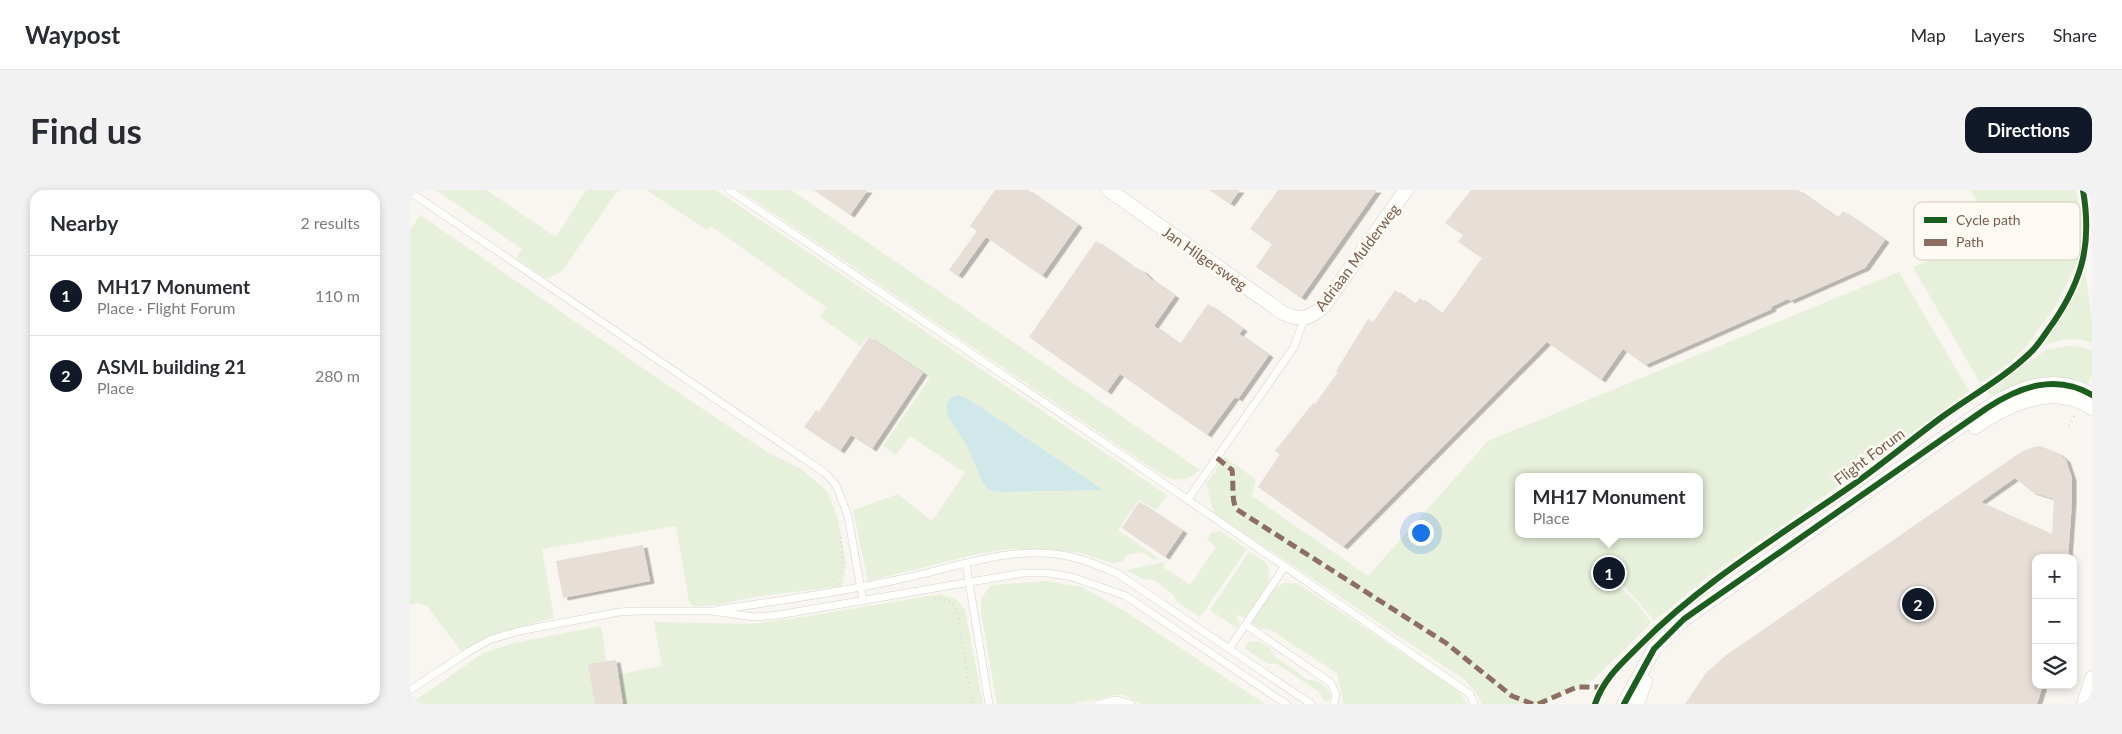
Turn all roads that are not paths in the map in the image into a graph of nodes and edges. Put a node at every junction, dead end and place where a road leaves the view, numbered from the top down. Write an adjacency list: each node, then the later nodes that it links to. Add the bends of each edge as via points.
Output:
1 (729, 190): 8 (lane)
2 (1109, 190): 5 (street, Jan Hilgersweg, via 1284,313)
3 (1406, 190): 5 (street, Adriaan Mulderweg, via 1323,307)
4 (410, 192): 12 (lane, via 826,473 836,485 848,516)
5 (1304, 319): 8 (lane, via 1294,347)
6 (2092, 396): 16 (street, Flight Forum, via 2064,385 2039,384 2007,395 1723,591 1684,620)
7 (2092, 408): 16 (street, Flight Forum, via 2060,396 2032,398 1982,422 1701,616)
8 (1188, 500): 10 (lane)
9 (966, 562): 11 (lane); 12 (lane); 17 (lane, via 1044,554 1070,556 1093,563 1118,574)
10 (1285, 566): 15 (lane); 26 (lane, via 1470,694)
11 (969, 582): 13 (lane); 20 (lane); 23 (lane, via 1023,573 1048,573 1093,583 1126,596)
12 (860, 587): 13 (lane); 14 (lane)
13 (862, 601): 14 (lane, via 755,618)
14 (711, 611): 19 (lane, via 620,612 519,631 489,640)
15 (1246, 625): 17 (lane); 25 (lane, via 1331,683 1336,695)
16 (1660, 648): 27 (street, Flight Forum); 28 (street)
17 (1229, 649): 24 (lane)
18 (2092, 678): 29 (street)
19 (410, 690)
20 (989, 704)
21 (1098, 704): 22 (lane, via 1116,700)
22 (1131, 704)
23 (1286, 704)
24 (1311, 704)
25 (1334, 704)
26 (1474, 704)
27 (1624, 704)
28 (1637, 704)
29 (2084, 704)

